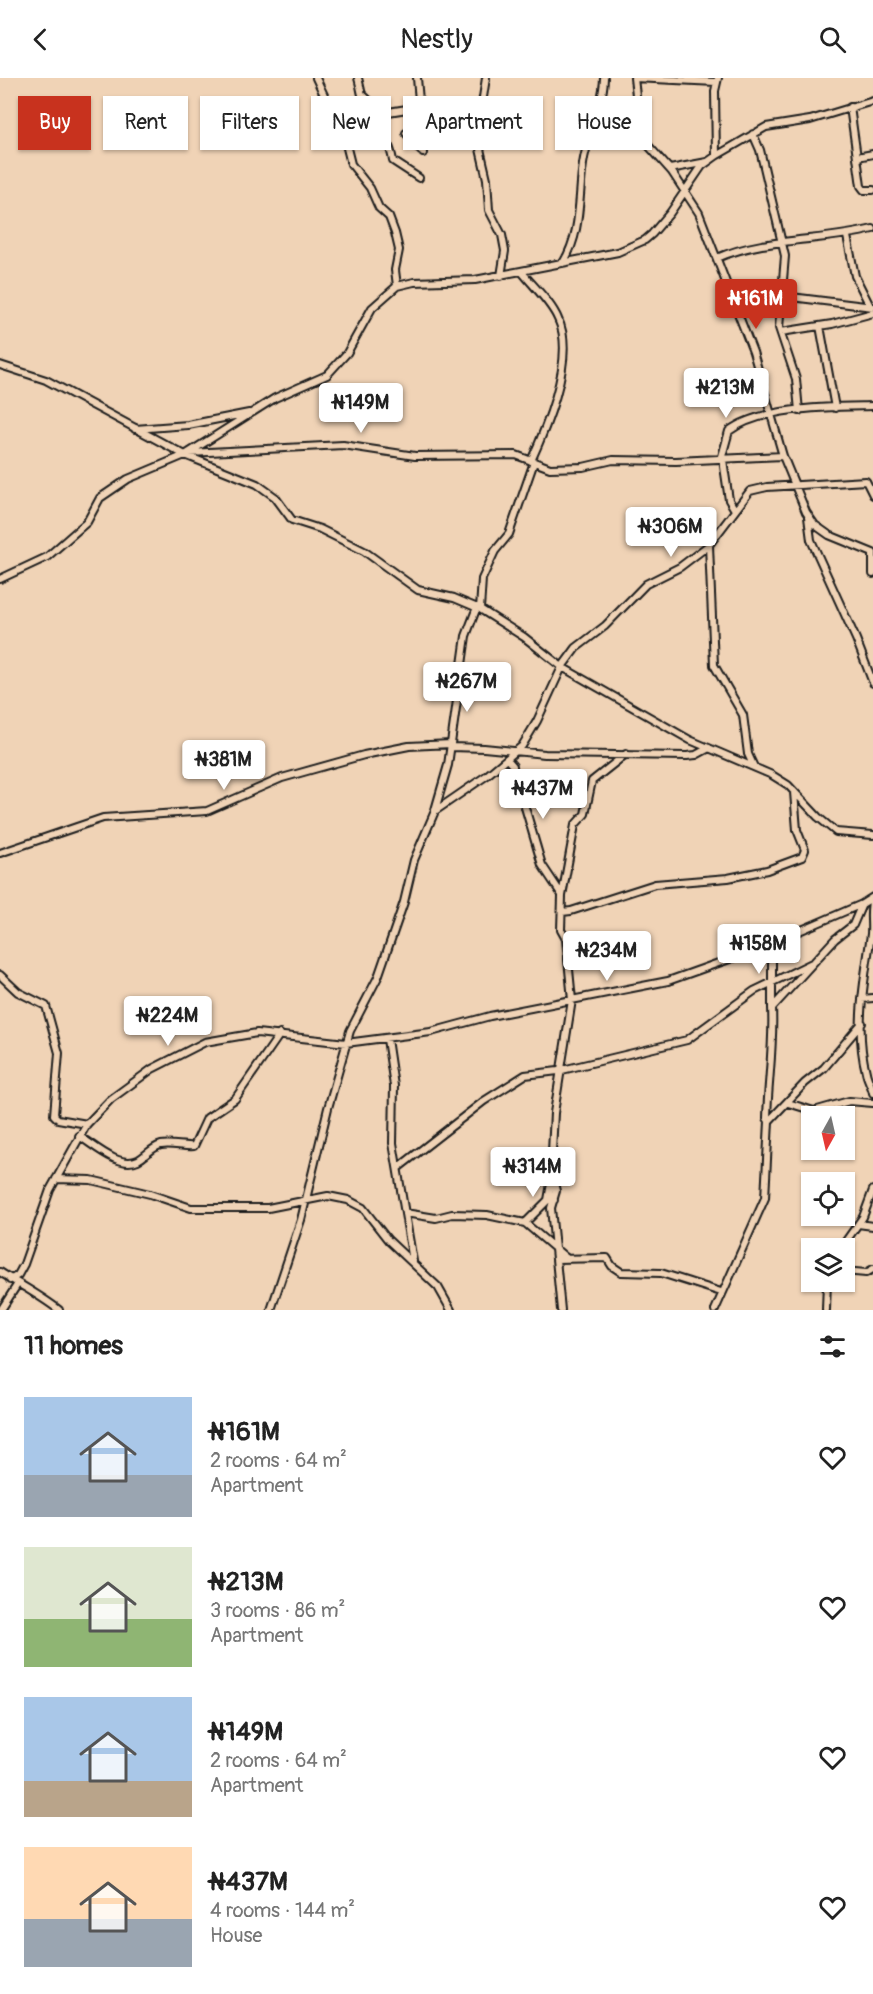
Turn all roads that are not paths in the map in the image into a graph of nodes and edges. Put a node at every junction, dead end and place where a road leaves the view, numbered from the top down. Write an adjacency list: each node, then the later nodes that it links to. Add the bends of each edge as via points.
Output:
1 (316, 78): 29 (street, via 345,140 351,164 396,233)
2 (358, 78): 7 (street)
3 (417, 78): 8 (street)
4 (486, 78): 25 (street, via 477,136 489,210 502,235)
5 (604, 78): 26 (street, via 583,164 578,226)
6 (717, 80): 14 (street); 17 (street, via 634,78 640,131)
7 (362, 94): 11 (street, via 382,113); 18 (street, via 371,120 388,141 393,161)
8 (419, 96)
9 (873, 101): 10 (street)
10 (850, 107): 12 (street, via 810,120 766,127); 15 (street)
11 (403, 110)
12 (753, 134): 14 (street); 23 (street)
13 (873, 154): 15 (street)
14 (716, 156): 16 (street)
15 (857, 157): 19 (street, via 861,186)
16 (707, 162): 17 (street); 20 (street)
17 (670, 169): 20 (street)
18 (419, 178)
19 (873, 190)
20 (684, 191): 24 (street, via 699,213); 26 (street, via 645,240 618,252)
21 (873, 229): 22 (street)
22 (847, 236): 23 (street); 31 (street, via 855,276)
23 (782, 243): 24 (street, via 749,246); 30 (street)
24 (717, 258): 39 (street, via 753,352)
25 (504, 259): 27 (street); 28 (street)
26 (563, 263): 27 (street)
27 (519, 272): 28 (street); 44 (street, via 559,320 562,352 555,403)
28 (501, 276): 29 (street)
29 (397, 286): 38 (street, via 372,308 347,353 332,371)
30 (783, 296): 31 (street); 33 (street)
31 (872, 308): 32 (street)
32 (820, 327): 33 (street); 36 (street)
33 (781, 332): 37 (street, via 796,380)
34 (0, 365): 40 (street, via 46,380)
35 (873, 406): 36 (street)
36 (835, 408): 37 (street)
37 (799, 411): 39 (street)
38 (250, 413): 40 (street, via 188,425); 41 (street)
39 (771, 414): 42 (street); 43 (street, via 729,431)
40 (135, 429): 41 (street)
41 (186, 455): 44 (street, via 332,444 415,456 499,454); 52 (street, via 150,468 106,493 97,501 87,522 47,557); 53 (street, via 257,484 275,496 292,520 363,551 418,590)
42 (783, 456): 43 (street); 45 (street)
43 (722, 460): 44 (street, via 613,460 555,468); 47 (street, via 729,500)
44 (533, 461): 53 (street, via 509,534 495,551 482,579)
45 (796, 485): 46 (street, via 866,481); 47 (street, via 750,491); 48 (street)
46 (873, 495)
47 (735, 510): 49 (street)
48 (808, 515): 50 (street, via 829,535); 55 (street, via 815,549)
49 (710, 545): 54 (street, via 680,567 646,584 605,626 576,648); 61 (street, via 714,665 743,715 748,754)
50 (873, 553): 51 (street)
51 (873, 574)
52 (0, 579)
53 (478, 608): 54 (street); 56 (street, via 466,636)
54 (562, 667): 57 (street); 58 (street, via 531,734)
55 (873, 683)
56 (451, 746): 58 (street); 63 (street); 65 (street, via 409,746 364,755 282,778 207,811 103,818)
57 (710, 748): 59 (street, via 696,755); 61 (street)
58 (515, 753): 59 (street); 60 (street)
59 (626, 754): 66 (street, via 592,781 585,814 575,825)
60 (507, 759): 63 (street); 66 (street, via 513,766 514,789 522,796 542,865)
61 (754, 768): 62 (street)
62 (794, 791): 64 (street, via 836,832); 69 (street, via 797,830 805,850 802,857 728,878 655,884)
63 (435, 811): 82 (street, via 414,860 378,977)
64 (873, 835)
65 (0, 853)
66 (562, 896): 69 (street)
67 (873, 898): 68 (street); 71 (street, via 868,912)
68 (862, 904): 70 (street); 72 (street, via 853,925)
69 (562, 912): 77 (street, via 561,930 566,939)
70 (772, 941): 74 (street); 77 (street, via 668,981)
71 (870, 950): 76 (street)
72 (812, 963): 74 (street); 78 (street)
73 (0, 975): 88 (street, via 18,992 46,1006 59,1053 54,1115 57,1119)
74 (771, 982): 78 (street); 83 (street, via 722,1013 693,1038)
75 (873, 998): 76 (street)
76 (862, 999): 79 (street)
77 (572, 1000): 81 (street); 83 (street)
78 (772, 1008): 87 (street, via 774,1040 768,1072 767,1118)
79 (862, 1023): 84 (street, via 866,1072); 85 (street)
80 (280, 1034): 82 (street); 88 (street, via 233,1035 205,1042 152,1069 111,1099); 89 (street, via 235,1099 207,1118 194,1146 165,1144 152,1148 138,1160 125,1161 111,1157)
81 (387, 1039): 82 (street); 90 (street, via 394,1086 392,1134)
82 (346, 1043): 93 (street)
83 (562, 1070): 90 (street, via 520,1077); 94 (street, via 554,1113 556,1191)
84 (873, 1093)
85 (788, 1103): 86 (street, via 814,1111 849,1101); 87 (street)
86 (873, 1103)
87 (770, 1121): 108 (street, via 765,1198 733,1275)
88 (87, 1124): 89 (street)
89 (79, 1136): 91 (street)
90 (398, 1168): 95 (street)
91 (56, 1179): 93 (street, via 91,1180 191,1208 268,1208); 107 (street)
92 (873, 1190): 97 (street)
93 (306, 1200): 103 (street, via 337,1197 356,1204); 112 (street)
94 (551, 1200): 96 (street); 100 (street)
95 (405, 1214): 96 (street, via 436,1218 452,1214 487,1215); 103 (street)
96 (525, 1223): 100 (street)
97 (858, 1224): 98 (street); 99 (street)
98 (873, 1226)
99 (848, 1238)
100 (555, 1249): 101 (street); 102 (street)
101 (565, 1257): 102 (street); 108 (street, via 607,1258 621,1272 661,1273)
102 (556, 1259): 114 (street)
103 (413, 1262): 113 (street, via 438,1287)
104 (873, 1269): 106 (street)
105 (0, 1272): 107 (street)
106 (855, 1272)
107 (14, 1281): 110 (street); 111 (street)
108 (721, 1292): 115 (street)
109 (827, 1292): 116 (street)
110 (1, 1310)
111 (59, 1310)
112 (271, 1310)
113 (451, 1310)
114 (561, 1310)
115 (715, 1310)
116 (826, 1310)

